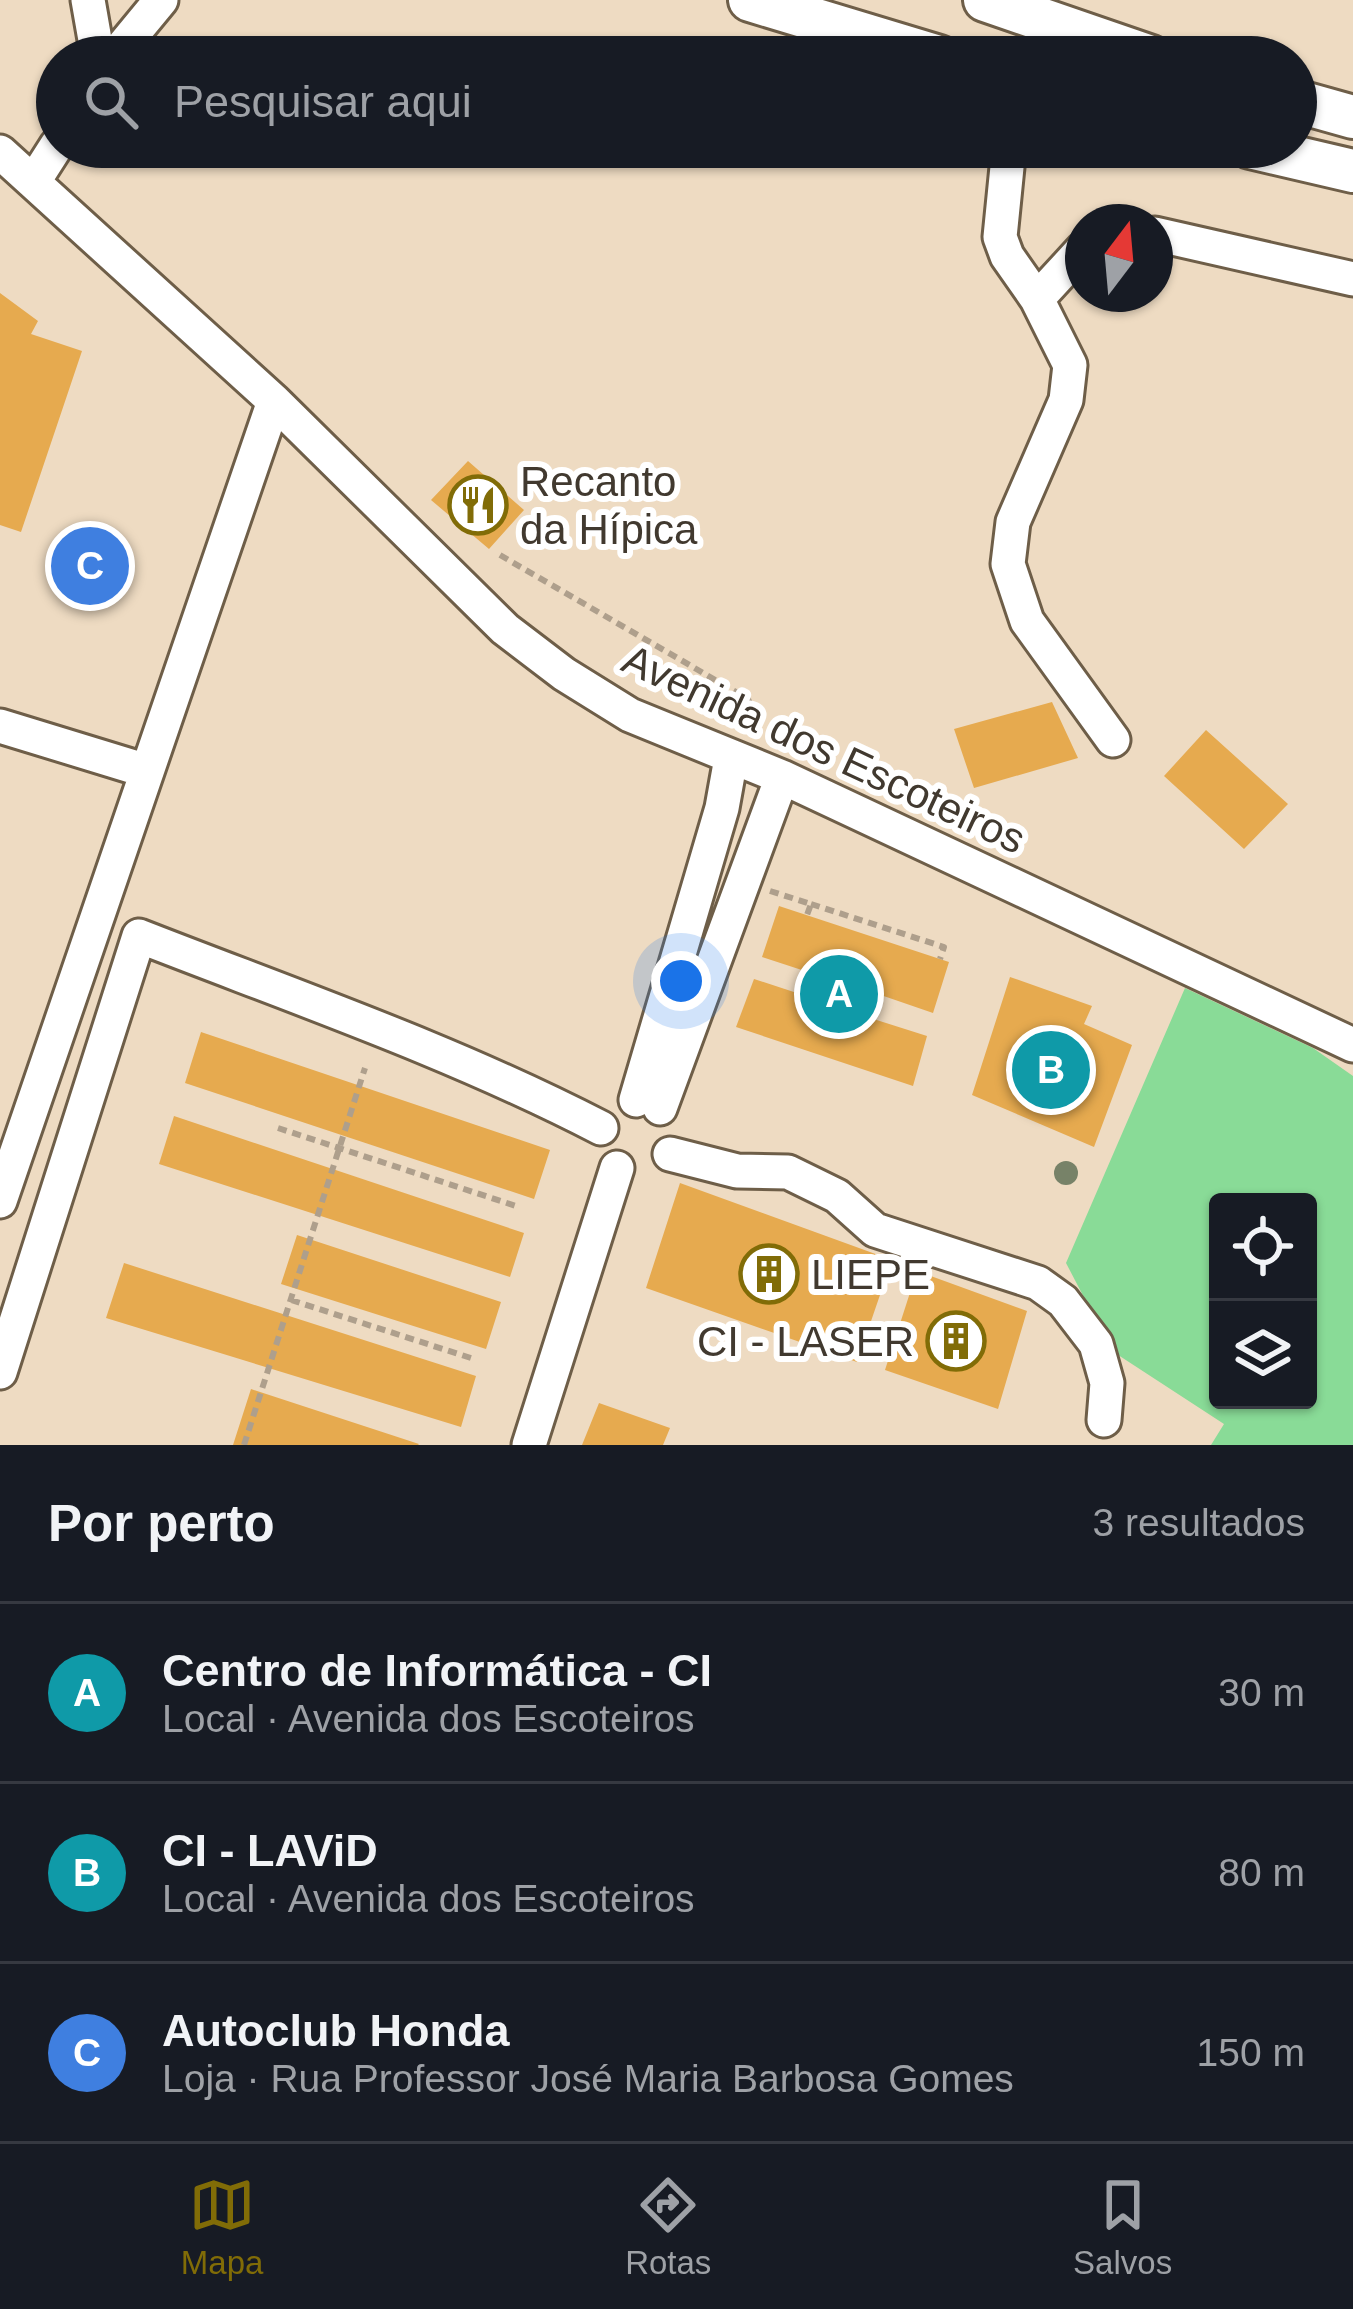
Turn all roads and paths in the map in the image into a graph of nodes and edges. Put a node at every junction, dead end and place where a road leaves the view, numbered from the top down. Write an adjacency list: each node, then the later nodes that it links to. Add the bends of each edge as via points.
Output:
1 (88, 0): 5 (street)
2 (161, 0): 6 (street)
3 (750, 0): 7 (main road)
4 (985, 0): 8 (main road)
5 (94, 36)
6 (131, 36)
7 (869, 36)
8 (1090, 36)
9 (1317, 107): 10 (main road)
10 (1353, 117)
11 (0, 152): 16 (street, Avenida dos Escoteiros)
12 (1317, 160): 13 (main road)
13 (1353, 167)
14 (42, 168): 16 (street)
15 (1007, 168): 20 (street, via 1000,236)
16 (34, 181): 21 (street, Avenida dos Escoteiros)
17 (1173, 238): 19 (street)
18 (1065, 269): 20 (street)
19 (1353, 279)
20 (1037, 299): 24 (street, via 1070,365 1066,400 1013,522 1008,564 1027,621)
21 (274, 401): 25 (street, Avenida dos Escoteiros, via 505,629 631,715); 26 (street)
22 (500, 555): 25 (path, via 748,699 756,718)
23 (0, 726): 26 (street)
24 (1113, 740)
25 (736, 760): 27 (street, Avenida dos Escoteiros); 34 (street)
26 (147, 771): 40 (street)
27 (782, 778): 28 (street); 32 (street, Avenida dos Escoteiros)
28 (744, 882): 29 (path); 34 (street)
29 (811, 904): 30 (path); 31 (path, via 944,947)
30 (807, 915)
31 (940, 959)
32 (1353, 1045)
33 (365, 1068): 37 (path)
34 (648, 1104): 36 (street, via 614,1108); 38 (street, via 673,1129)
35 (278, 1128): 37 (path)
36 (601, 1128): 39 (street, via 603,1150); 44 (street, via 514,1083 139,936)
37 (340, 1149): 41 (path); 42 (path)
38 (670, 1154): 39 (street, via 652,1171); 45 (street, via 737,1172 788,1172 837,1196 875,1230 1038,1283 1064,1301 1096,1344 1107,1383)
39 (617, 1168): 47 (street)
40 (0, 1202)
41 (518, 1207)
42 (291, 1300): 43 (path); 46 (path)
43 (474, 1359)
44 (0, 1372)
45 (1104, 1420)
46 (244, 1445)
47 (529, 1445)

